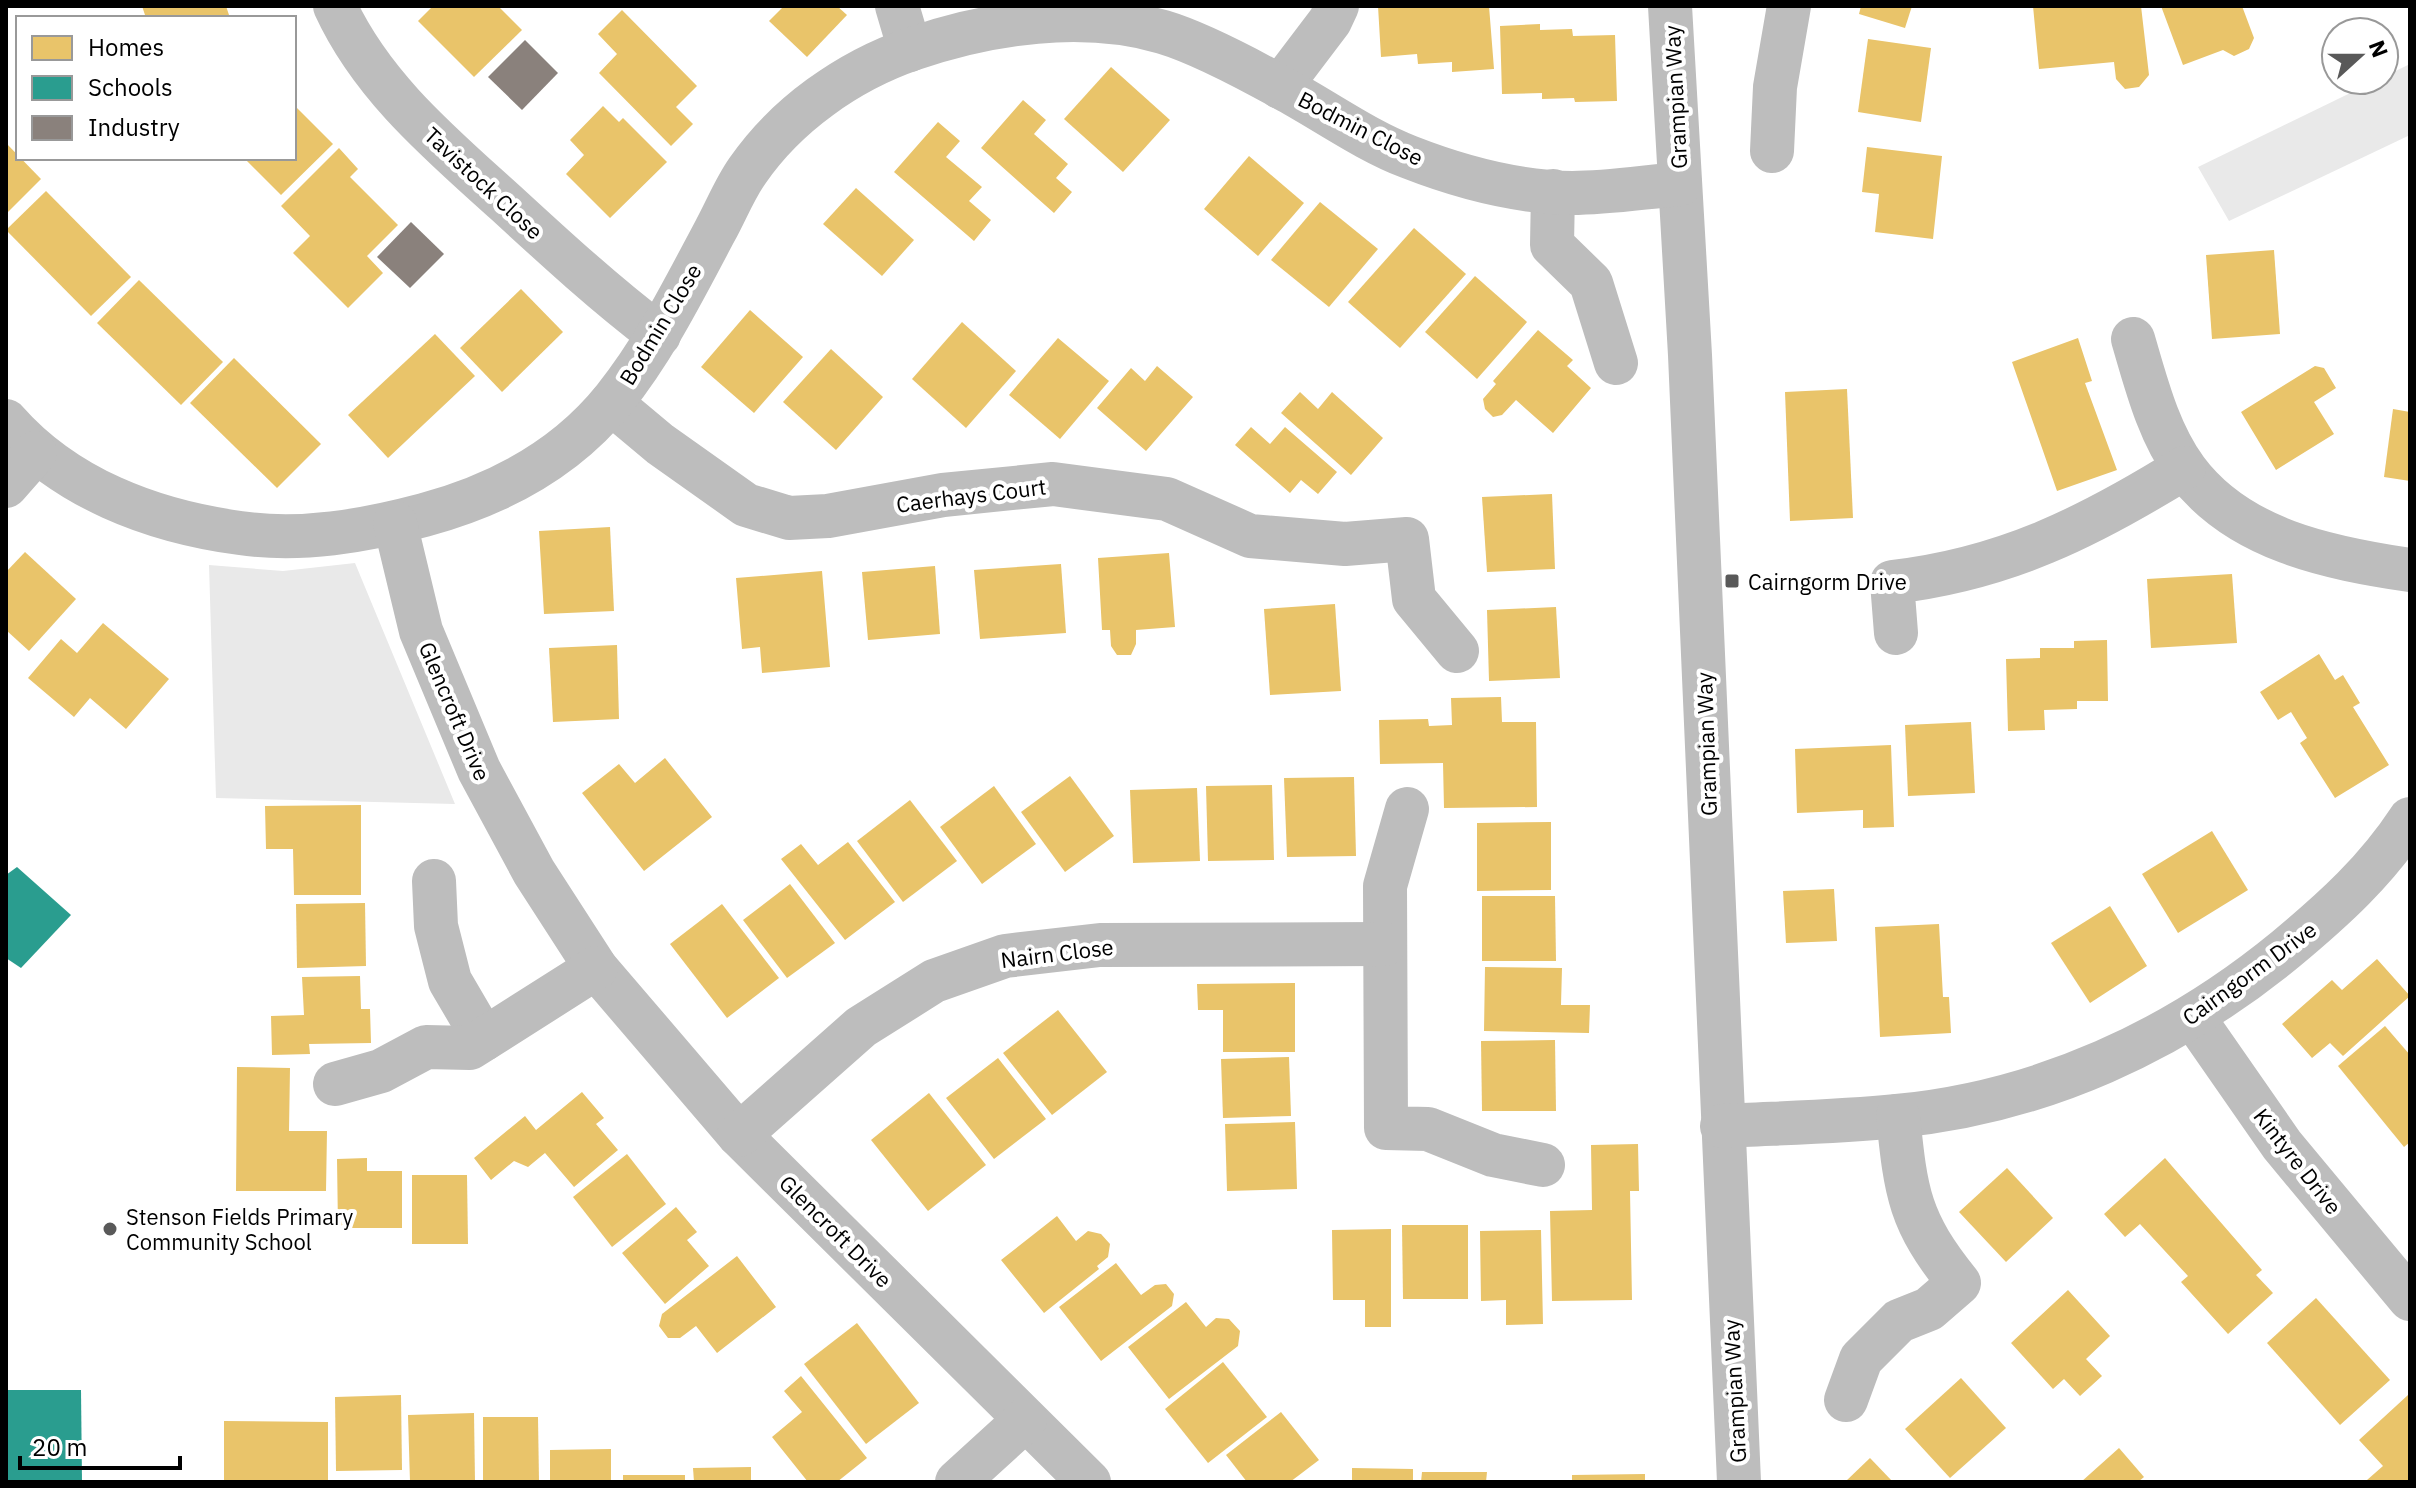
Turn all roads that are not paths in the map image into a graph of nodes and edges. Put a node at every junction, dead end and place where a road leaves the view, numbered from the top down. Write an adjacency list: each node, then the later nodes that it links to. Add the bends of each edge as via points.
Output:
1 (335, 6): 11 (street, Tavistock Close, via 372,69 424,129 608,296)
2 (897, 6): 6 (street)
3 (1337, 6): 7 (street, Bodmin Close)
4 (1670, 6): 9 (street, Grampian Way)
5 (1789, 6): 8 (street, via 1775,87)
6 (910, 50): 7 (street, Bodmin Close, via 1001,26 1087,19 1165,33); 11 (street, Bodmin Close, via 833,87 787,125 747,170)
7 (1280, 87): 10 (street, Bodmin Close, via 1406,156 1472,177)
8 (1772, 151)
9 (1680, 184): 10 (street, Bodmin Close); 32 (street, Grampian Way)
10 (1553, 191): 13 (street, via 1552,245 1591,283)
11 (659, 335): 14 (street, Bodmin Close)
12 (2133, 339): 17 (street, via 2151,403)
13 (1616, 363)
14 (611, 403): 19 (street, Bodmin Close, via 548,461 512,484 475,501); 22 (street, Caerhays Court, via 746,505 789,518 1053,484 1167,499 1250,536 1345,544 1407,539 1414,599)
15 (6, 421): 16 (street, Bodmin Close)
16 (35, 453): 18 (street); 19 (street, Bodmin Close, via 96,492 151,514 221,531 285,539)
17 (2184, 468): 20 (street, via 2207,495 2290,544); 21 (street, via 2069,535 1947,576 1892,582)
18 (6, 486)
19 (395, 523): 27 (street, Glencroft Drive, via 421,631 479,770 534,872)
20 (2410, 570)
21 (1896, 633)
22 (1457, 651)
23 (1407, 809): 26 (street, via 1385,886)
24 (2410, 819): 28 (street, Cairngorm Drive, via 2366,879 2265,966)
25 (434, 881): 29 (street, via 436,926 450,981)
26 (1385, 944): 33 (street, Nairn Close, via 1100,945 1005,956 934,981 861,1027); 34 (street, via 1386,1128 1428,1129 1493,1155)
27 (596, 968): 29 (street); 33 (street, Glencroft Drive)
28 (2193, 1017): 31 (street, Cairngorm Drive, via 2062,1081); 35 (street, Kintyre Drive, via 2282,1145)
29 (477, 1043): 30 (street, via 426,1047 381,1071)
30 (335, 1084)
31 (1898, 1116): 32 (street, Cairngorm Drive); 36 (street, via 1914,1216 1959,1283 1929,1309 1899,1321 1861,1359)
32 (1722, 1126): 40 (street, Grampian Way)
33 (739, 1135): 37 (street, Glencroft Drive)
34 (1543, 1165)
35 (2410, 1299)
36 (1846, 1400)
37 (1025, 1420): 38 (street); 39 (street, Glencroft Drive)
38 (957, 1482)
39 (1089, 1482)
40 (1739, 1482)

